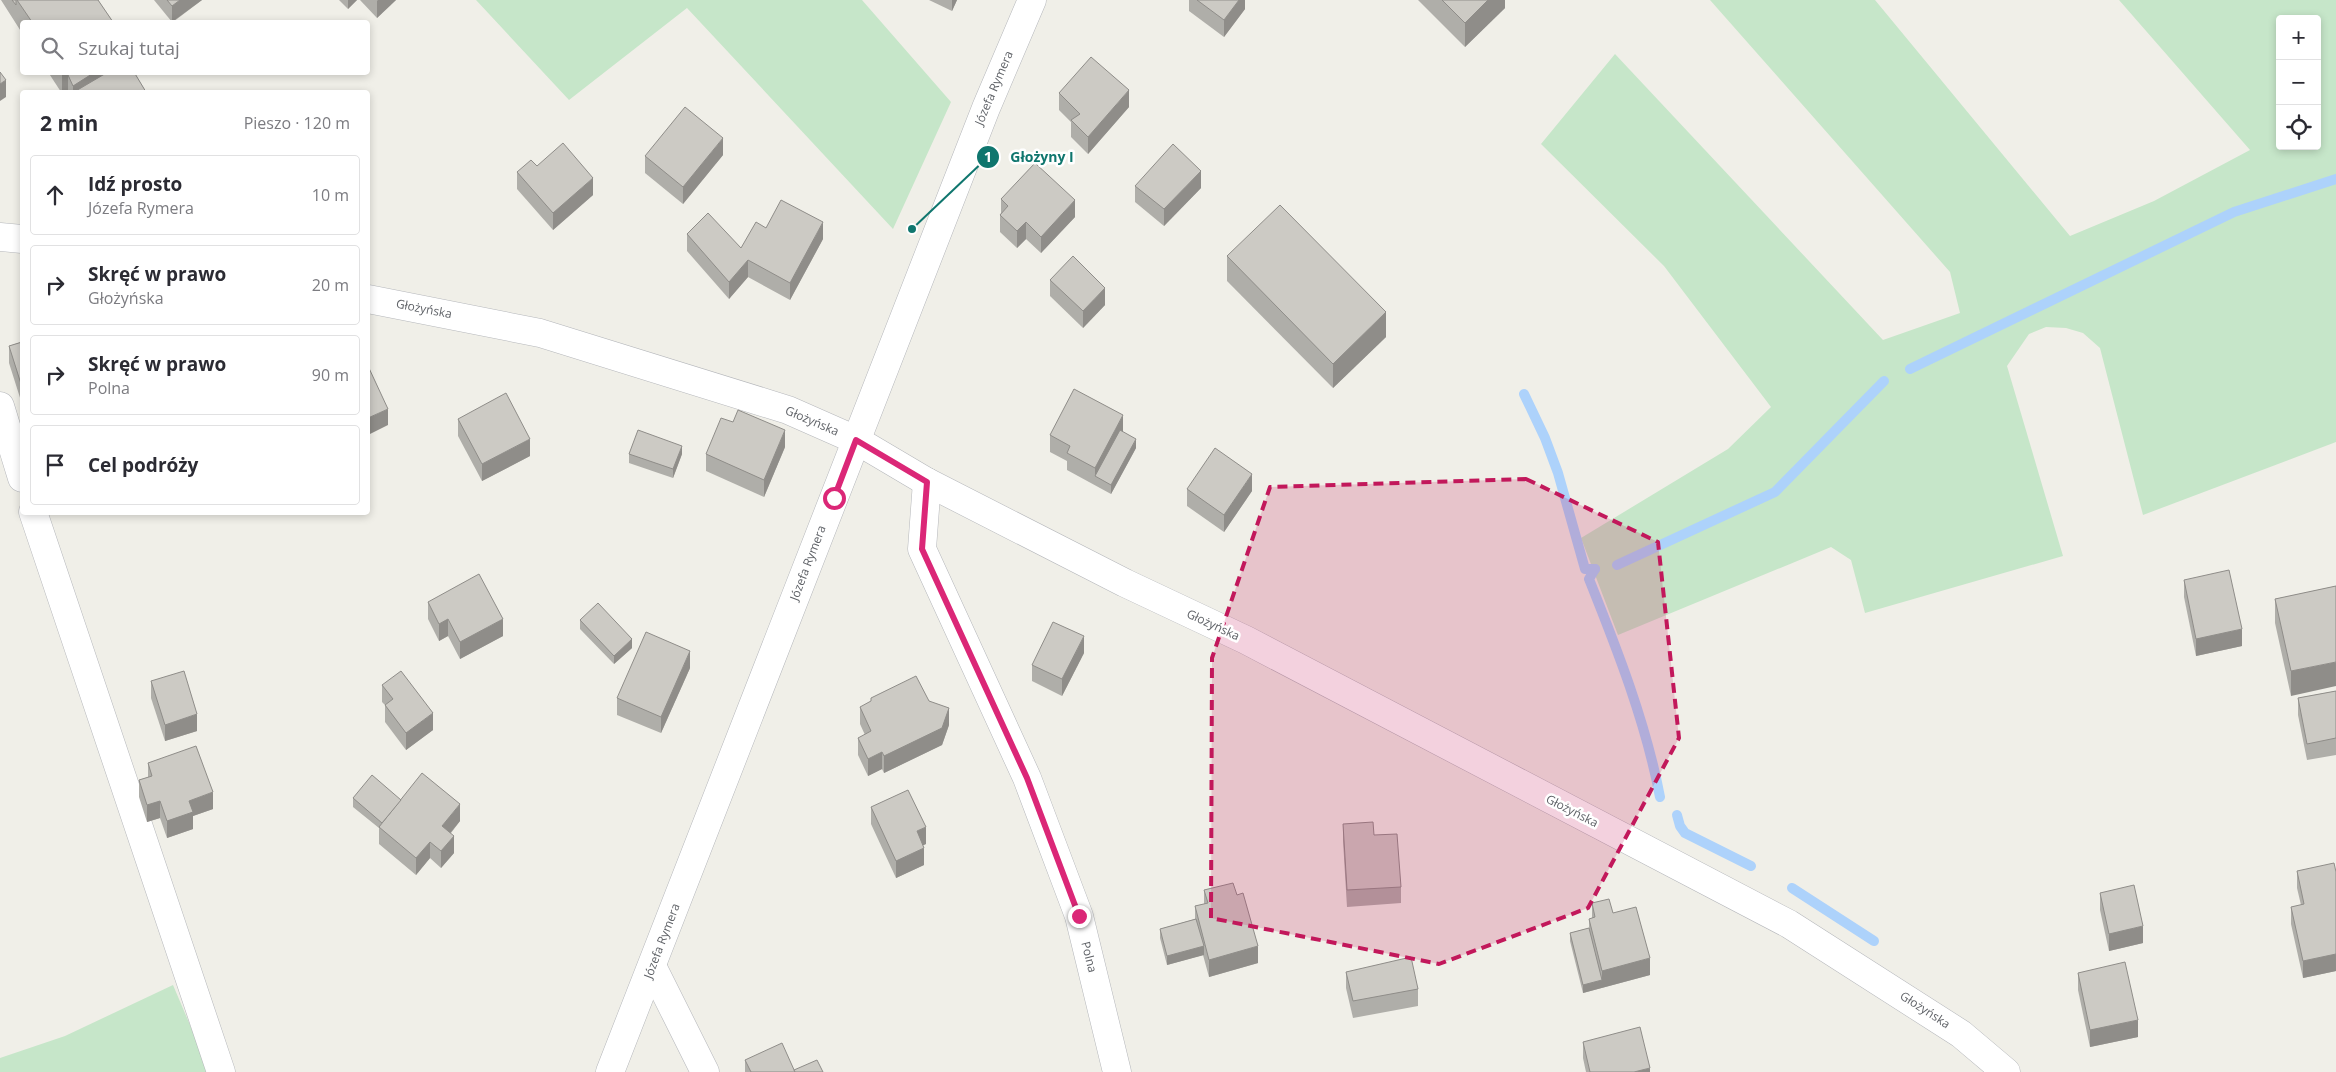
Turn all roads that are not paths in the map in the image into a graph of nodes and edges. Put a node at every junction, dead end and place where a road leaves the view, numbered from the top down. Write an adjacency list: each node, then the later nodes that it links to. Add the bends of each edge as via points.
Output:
1 (1032, 0): 6 (street, Józefa Rymera, via 986,108)
2 (0, 237): 3 (street)
3 (20, 239)
4 (370, 299): 6 (street, Głożyńska, via 540,333 788,410)
5 (0, 406): 7 (street)
6 (856, 440): 8 (street, Głożyńska); 10 (street, Józefa Rymera)
7 (20, 471)
8 (927, 482): 14 (street, Polna, via 922,549 1027,778 1079,916); 15 (street, Głożyńska, via 1125,583 1246,640 1789,924 1961,1034)
9 (34, 515): 11 (street)
10 (652, 966): 12 (street, Józefa Rymera); 13 (street)
11 (221, 1072)
12 (610, 1072)
13 (705, 1072)
14 (1117, 1072)
15 (2006, 1072)

